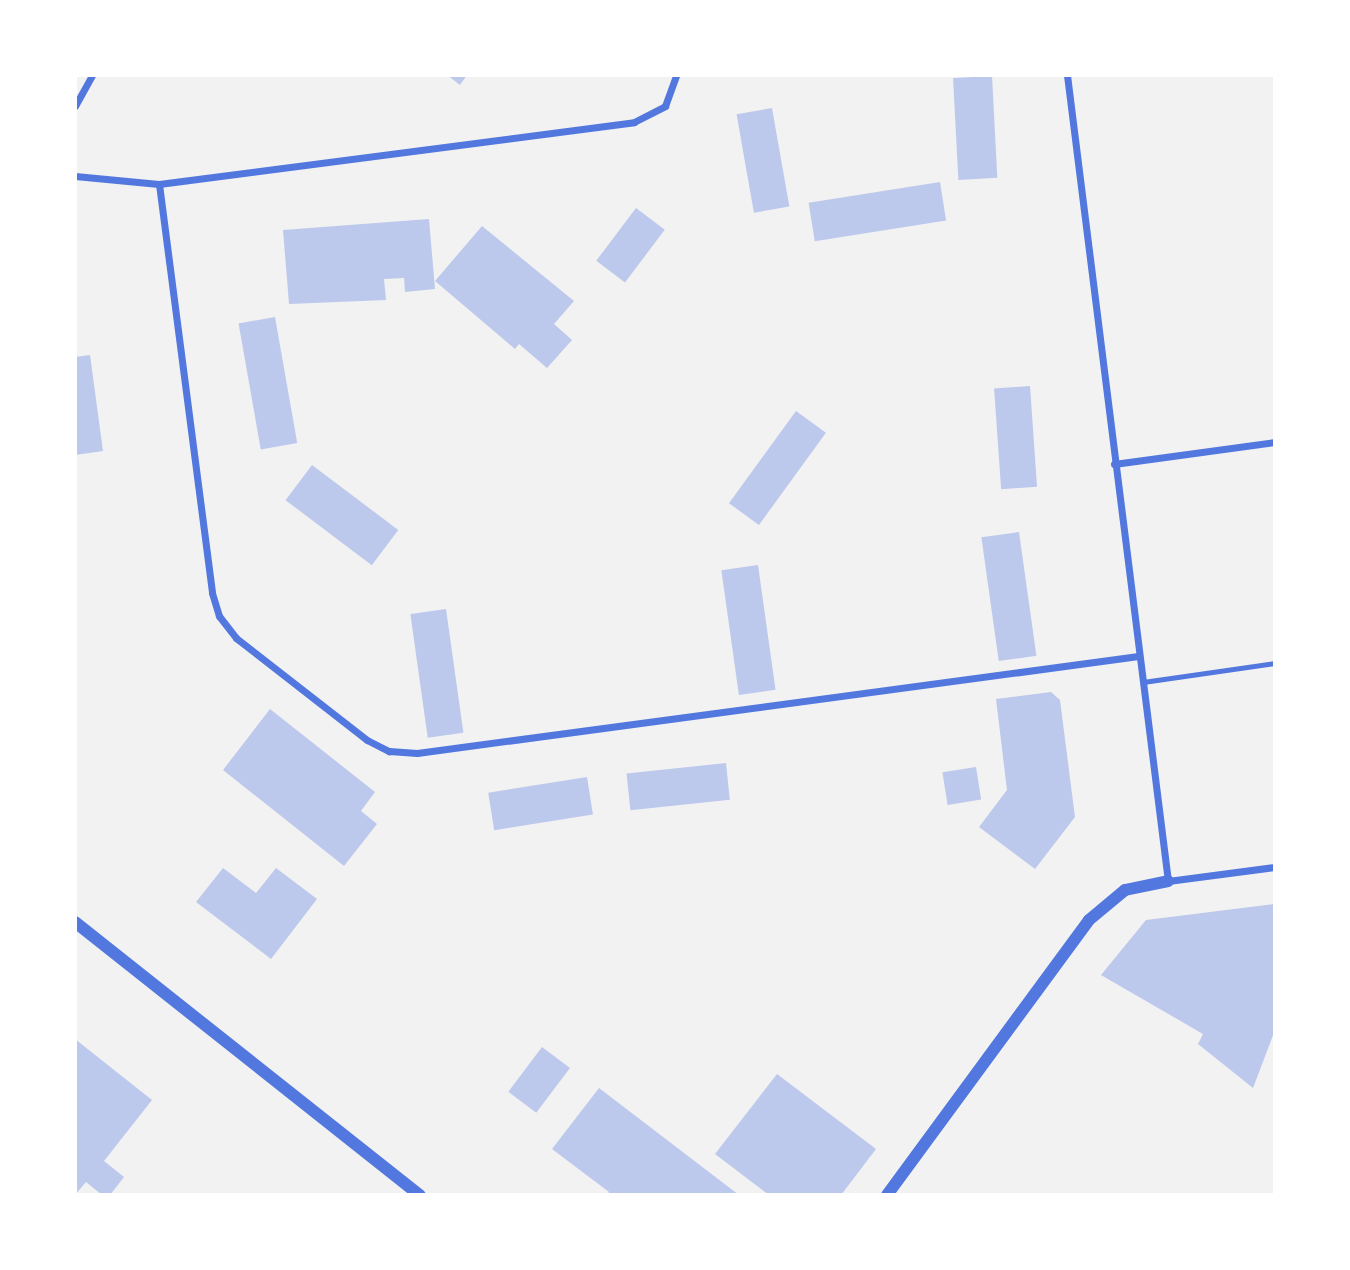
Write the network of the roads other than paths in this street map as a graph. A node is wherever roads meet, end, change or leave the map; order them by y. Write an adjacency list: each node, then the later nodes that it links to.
1 (92, 75): 4 (street)
2 (676, 75): 6 (street)
3 (1067, 75): 8 (street)
4 (75, 106)
5 (75, 176): 6 (street)
6 (159, 184): 9 (street)
7 (1275, 442): 8 (street)
8 (1114, 464): 9 (street)
9 (1139, 656): 11 (street)
10 (1275, 663): 11 (lane)
11 (1143, 682): 13 (street)
12 (1275, 867): 13 (street)
13 (1168, 881): 16 (street)
14 (75, 922): 15 (street)
15 (420, 1195)
16 (887, 1195)

